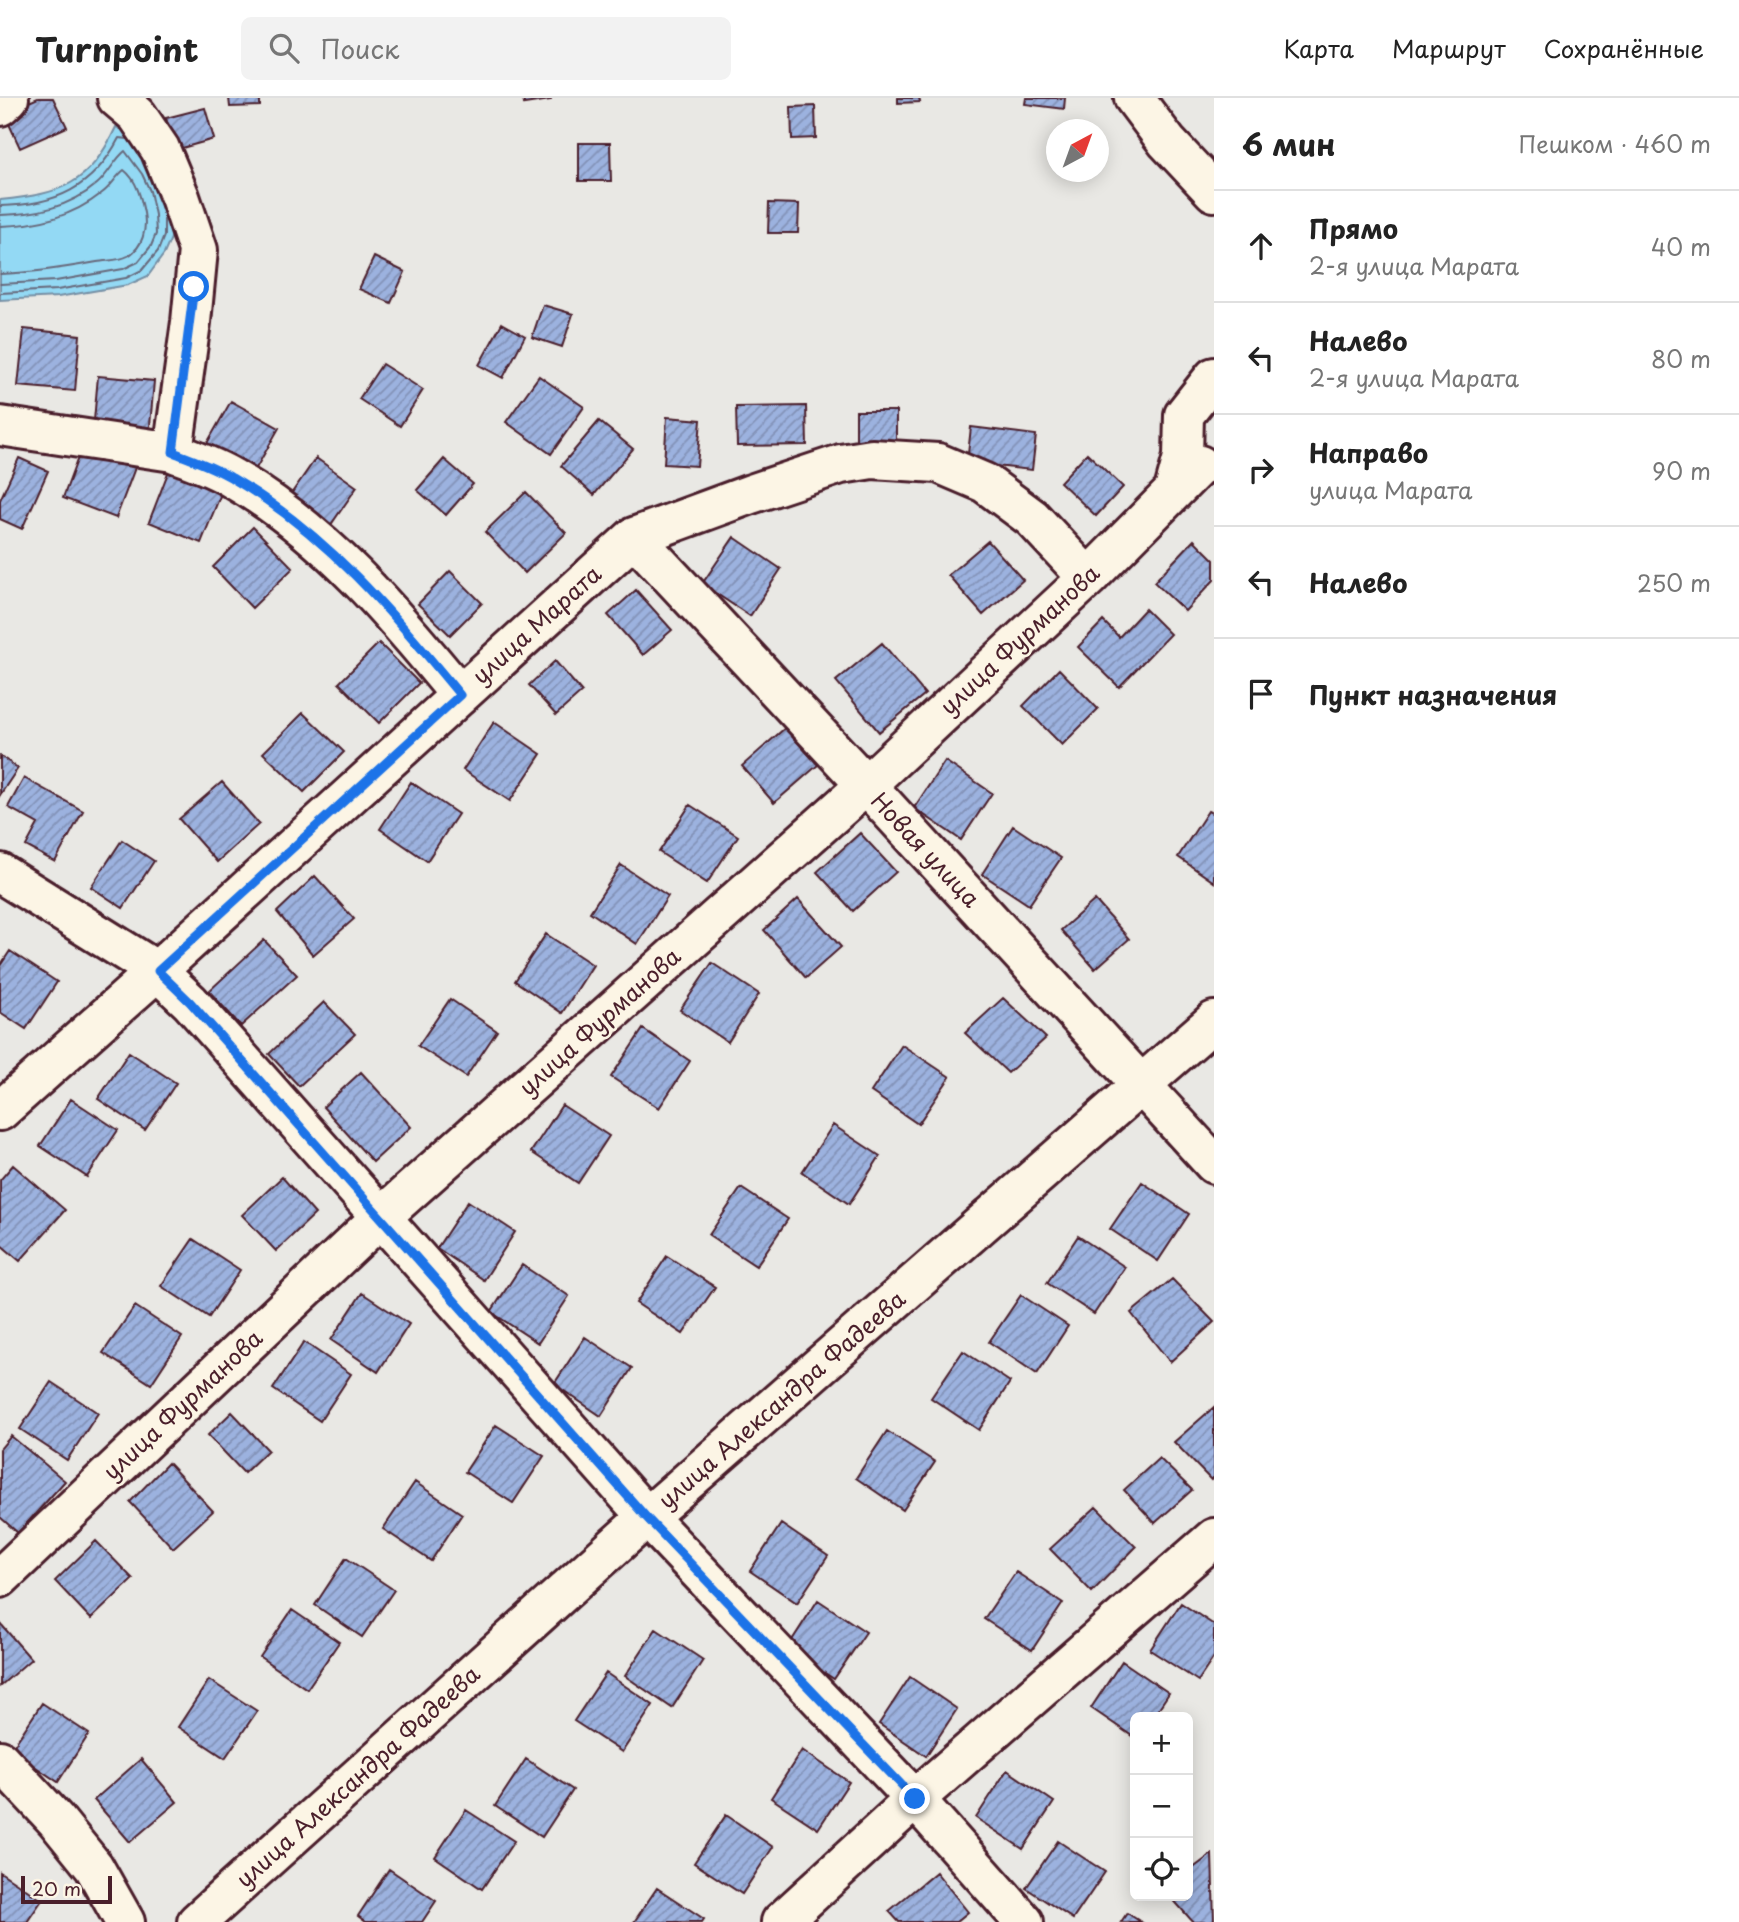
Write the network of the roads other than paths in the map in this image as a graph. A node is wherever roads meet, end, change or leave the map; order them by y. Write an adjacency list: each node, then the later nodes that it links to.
1 (9, 98): 4 (street)
2 (117, 98): 8 (street)
3 (1134, 98): 5 (street)
4 (0, 106)
5 (1214, 192)
6 (1214, 377): 10 (street, улица Фурманова)
7 (0, 426): 8 (street)
8 (173, 452): 11 (street)
9 (634, 537): 10 (street, улица Марата); 11 (street, улица Марата); 12 (street, Новая улица)
10 (1088, 578): 12 (street, улица Фурманова)
11 (460, 695): 14 (street, улица Марата)
12 (866, 785): 16 (street, Новая улица); 19 (street, улица Фурманова)
13 (0, 873): 14 (street)
14 (158, 971): 17 (street, улица Марата); 19 (street)
15 (1214, 1021): 16 (street, улица Александра Фадеева)
16 (1142, 1085): 18 (street, Новая улица); 20 (street, улица Александра Фадеева)
17 (0, 1111)
18 (1214, 1164)
19 (381, 1217): 20 (street); 22 (street, улица Фурманова)
20 (646, 1517): 24 (street); 26 (street, улица Александра Фадеева)
21 (1214, 1538): 24 (street)
22 (0, 1578)
23 (0, 1760): 25 (street)
24 (915, 1799): 27 (street); 28 (street)
25 (125, 1922)
26 (197, 1922)
27 (781, 1922)
28 (1024, 1922)

